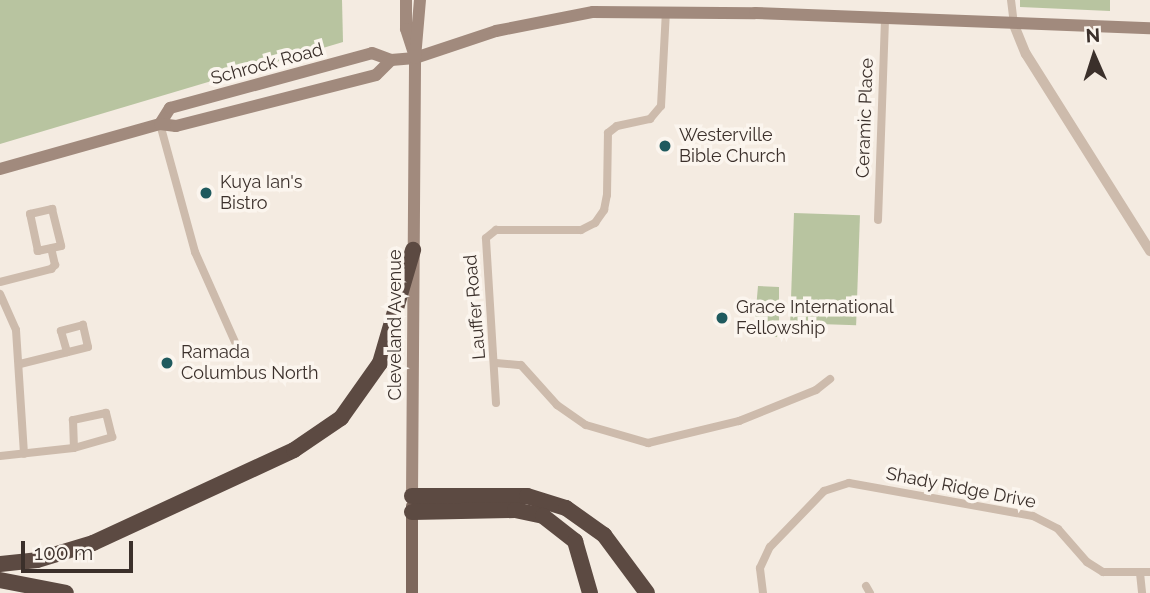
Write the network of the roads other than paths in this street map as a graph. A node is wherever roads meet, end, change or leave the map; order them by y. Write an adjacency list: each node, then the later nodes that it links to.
1 (406, 0): 8 (main road)
2 (420, 0): 8 (main road)
3 (1011, 0): 6 (street)
4 (666, 12): 5 (main road, Schrock Road); 8 (main road, Schrock Road); 21 (street, Lauffer Road)
5 (885, 18): 6 (main road, Schrock Road); 12 (street, Ceramic Place)
6 (1014, 25): 7 (main road, Schrock Road); 15 (street)
7 (1150, 29)
8 (415, 58): 9 (main road, Schrock Road); 14 (main road, Cleveland Avenue)
9 (391, 60): 10 (main road, Schrock Road); 10 (main road, Schrock Road)
10 (160, 124): 11 (main road, Schrock Road); 18 (street)
11 (0, 169)
12 (878, 220)
13 (51, 248): 13 (street); 16 (street)
14 (413, 250): 27 (main road, Cleveland Avenue); 28 (highway)
15 (1150, 251)
16 (0, 282)
17 (0, 294): 20 (street)
18 (236, 344)
19 (67, 352): 20 (street)
20 (20, 363): 25 (street)
21 (496, 363): 22 (street); 23 (street, Lauffer Road)
22 (830, 379)
23 (496, 403)
24 (74, 447): 24 (street); 25 (street)
25 (24, 454): 26 (street)
26 (0, 456)
27 (412, 504): 32 (main road, Cleveland Avenue); 33 (highway); 34 (highway)
28 (0, 564)
29 (1145, 573): 35 (street, Shady Ridge Drive); 36 (street)
30 (0, 580): 31 (highway)
31 (66, 593)
32 (412, 593)
33 (590, 593)
34 (647, 593)
35 (763, 593)
36 (1142, 593)

